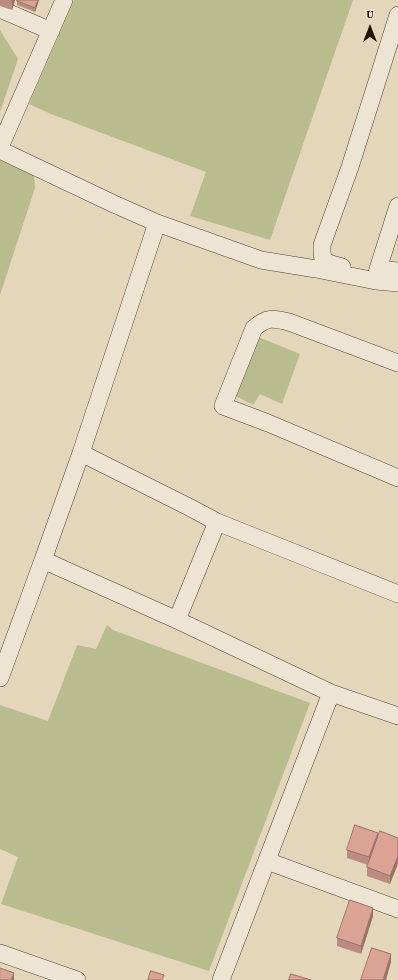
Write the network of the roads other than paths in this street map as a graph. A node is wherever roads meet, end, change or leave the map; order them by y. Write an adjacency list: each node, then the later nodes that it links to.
1 (64, 0): 4 (street)
2 (0, 9): 4 (street)
3 (398, 15): 10 (street)
4 (51, 31): 5 (street)
5 (0, 146)
6 (0, 150): 8 (street)
7 (398, 206): 10 (street)
8 (157, 223): 10 (street); 13 (street)
9 (398, 271): 10 (street)
10 (377, 275): 11 (street)
11 (398, 283)
12 (398, 363): 14 (street)
13 (81, 453): 15 (street); 16 (street)
14 (398, 478)
15 (217, 522): 17 (street); 18 (street)
16 (43, 560): 18 (street); 19 (street)
17 (398, 594)
18 (176, 620): 20 (street)
19 (0, 678)
20 (331, 693): 21 (street); 22 (street)
21 (398, 716)
22 (266, 862): 23 (street); 26 (street)
23 (398, 909)
24 (0, 953): 25 (street)
25 (77, 980)
26 (221, 980)

